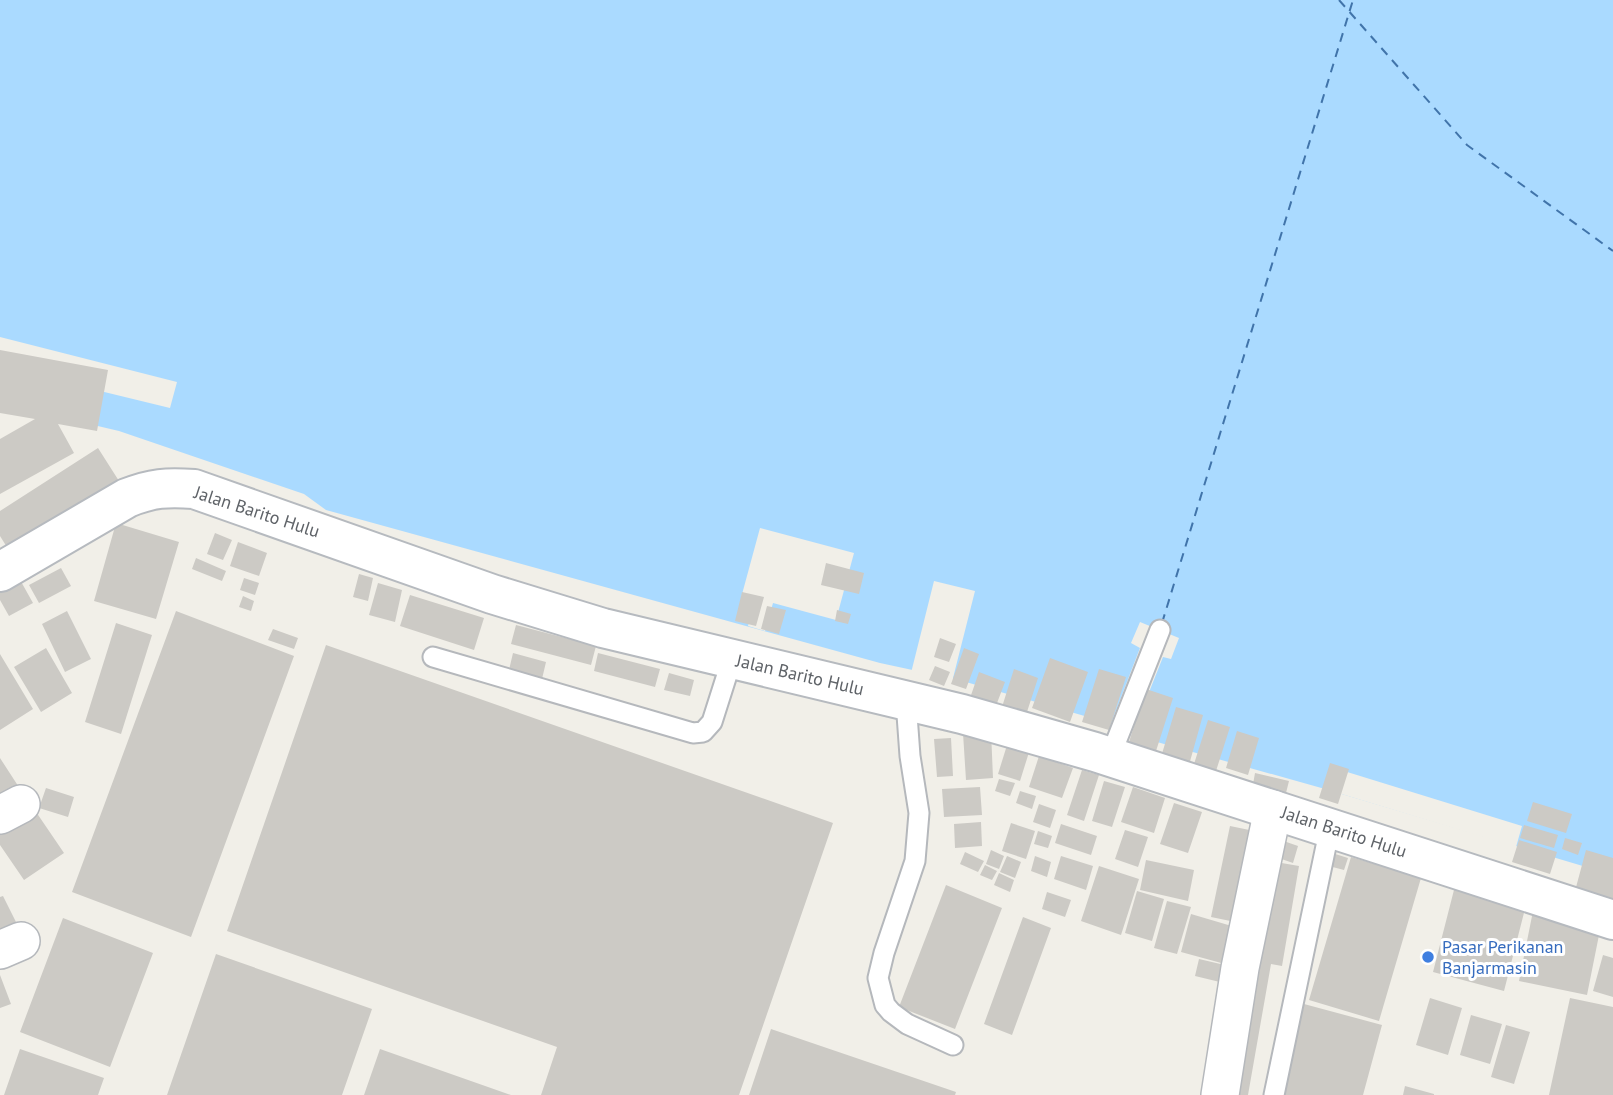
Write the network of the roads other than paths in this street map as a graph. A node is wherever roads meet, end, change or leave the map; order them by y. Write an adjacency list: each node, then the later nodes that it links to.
1 (0, 572): 4 (street, Jalan Barito Hulu)
2 (1160, 630): 6 (lane)
3 (433, 657): 4 (lane)
4 (732, 659): 5 (street, Jalan Barito Hulu)
5 (906, 701): 6 (street, Jalan Barito Hulu); 10 (lane)
6 (1110, 757): 7 (street, Jalan Barito Hulu)
7 (1273, 809): 8 (street, Jalan Barito Hulu); 11 (street)
8 (1330, 827): 9 (street, Jalan Barito Hulu); 12 (lane)
9 (1613, 920)
10 (953, 1045)
11 (1220, 1095)
12 (1274, 1095)

